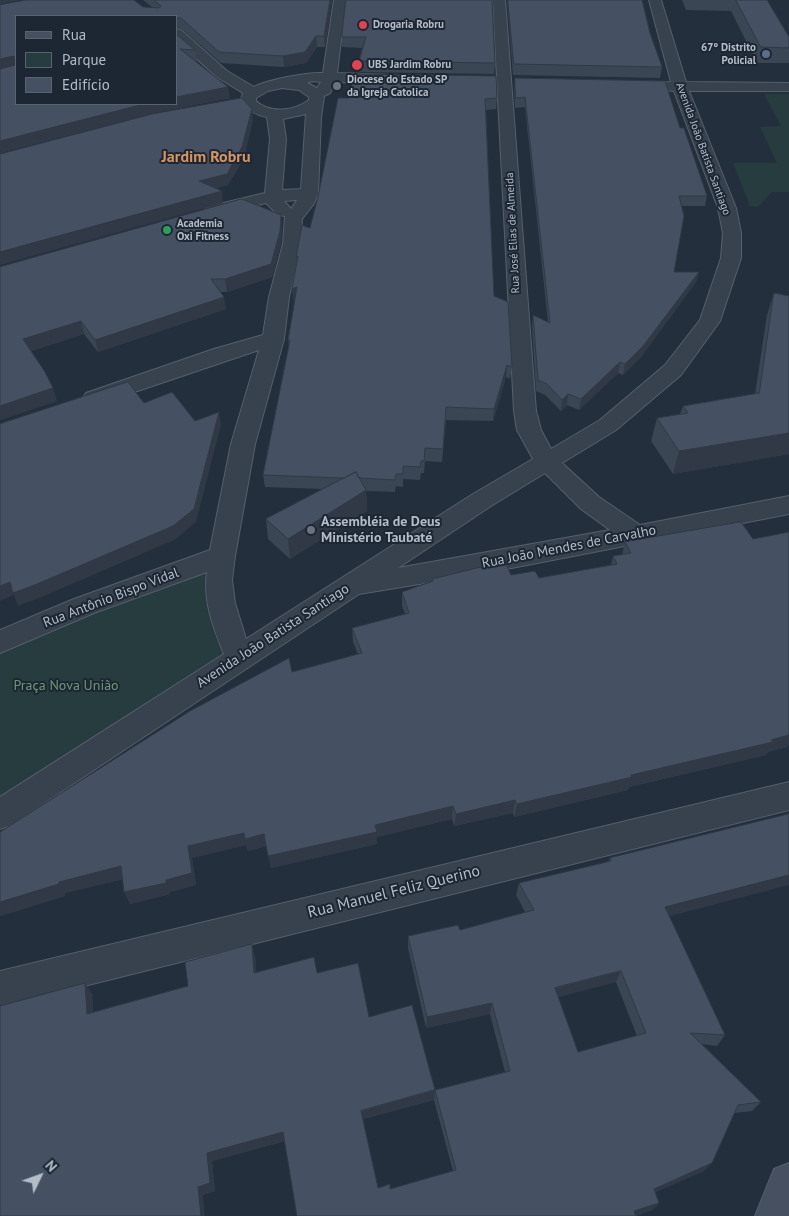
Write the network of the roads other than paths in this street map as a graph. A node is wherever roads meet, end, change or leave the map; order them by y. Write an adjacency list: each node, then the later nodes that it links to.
1 (340, 0): 6 (street)
2 (500, 0): 9 (street, Rua José Elias de Almeida)
3 (656, 0): 12 (street, Avenida João Batista Santiago)
4 (178, 35): 5 (street)
5 (210, 62): 10 (street); 14 (street)
6 (330, 78): 7 (street); 10 (street); 15 (street)
7 (408, 79)
8 (486, 81): 9 (street)
9 (514, 82): 24 (street, Rua José Elias de Almeida)
10 (280, 84): 14 (street); 15 (street)
11 (643, 86): 12 (street)
12 (680, 86): 13 (street); 24 (street, Avenida João Batista Santiago)
13 (789, 88)
14 (250, 97): 16 (street); 17 (street)
15 (316, 98): 17 (street); 18 (street)
16 (229, 105)
17 (274, 113): 19 (street)
18 (309, 194): 19 (street); 21 (street)
19 (273, 196): 20 (street); 21 (street)
20 (194, 216)
21 (293, 218): 22 (street)
22 (273, 339): 23 (street); 27 (street)
23 (75, 404)
24 (548, 459): 26 (street); 28 (street, Avenida João Batista Santiago)
25 (789, 505): 26 (street, Rua João Mendes de Carvalho)
26 (636, 534): 28 (street, Rua João Mendes de Carvalho)
27 (222, 556): 29 (street, Rua Antônio Bispo Vidal); 30 (street)
28 (349, 586): 30 (street, Avenida João Batista Santiago)
29 (0, 642)
30 (240, 658): 32 (street, Avenida João Batista Santiago)
31 (789, 796): 33 (street, Rua Manuel Feliz Querino)
32 (0, 816)
33 (0, 989)
34 (789, 1184): 35 (street)
35 (776, 1216)

